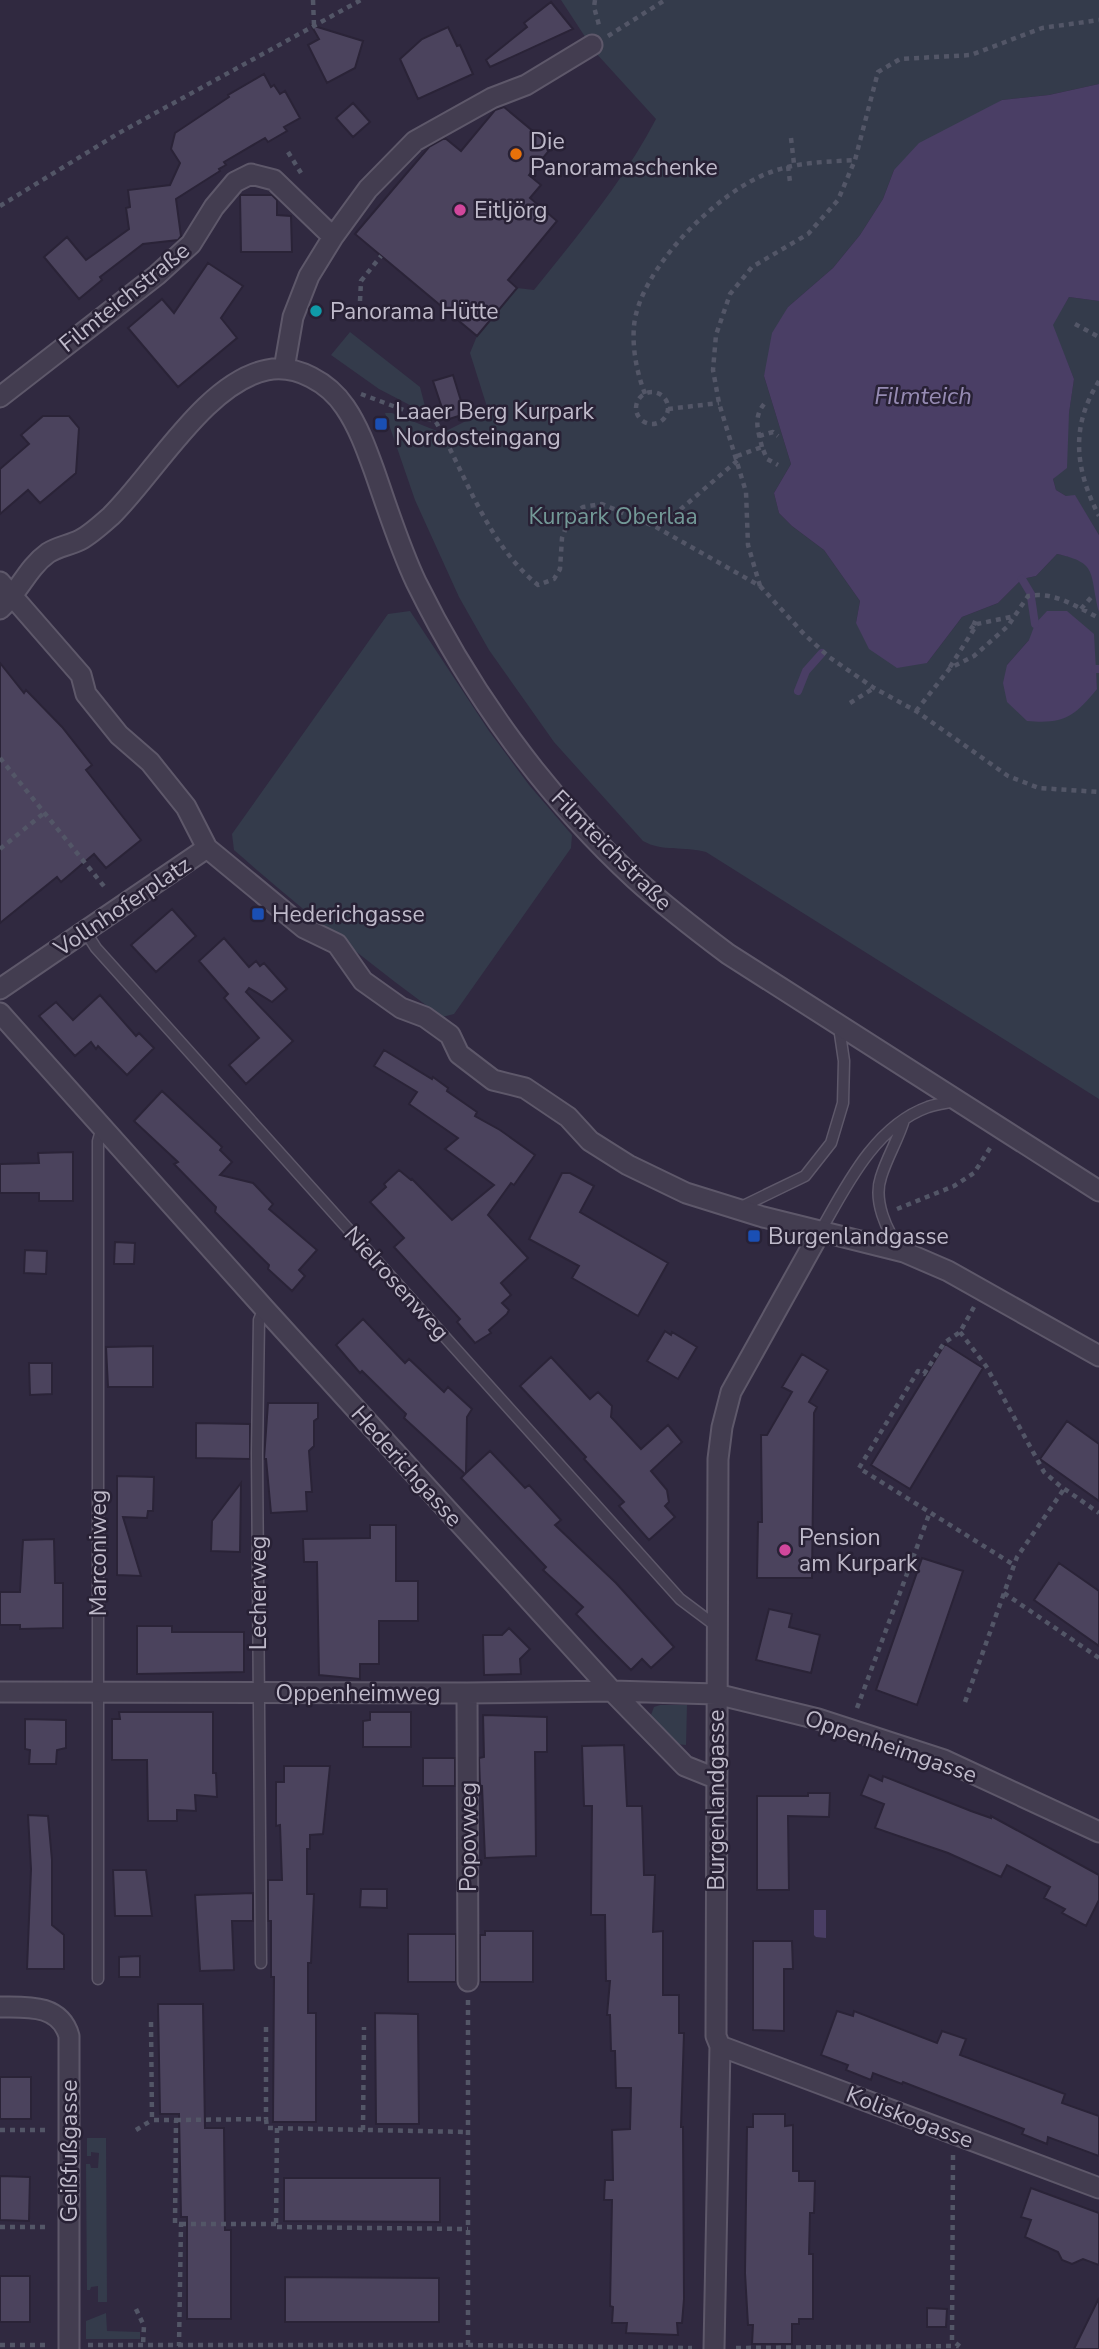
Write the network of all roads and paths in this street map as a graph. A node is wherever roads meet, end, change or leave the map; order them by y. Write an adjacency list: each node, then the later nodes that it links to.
1 (313, 0): 6 (path)
2 (360, 0): 6 (path)
3 (595, 0): 7 (path)
4 (664, 0): 7 (path)
5 (1099, 20): 9 (path)
6 (314, 25): 12 (path)
7 (598, 42): 13 (street)
8 (791, 138): 10 (path)
9 (855, 160): 10 (path); 23 (path)
10 (791, 165): 11 (path); 21 (path)
11 (790, 182)
12 (0, 206)
13 (333, 237): 18 (street); 22 (street, Filmteichstraße)
14 (381, 256): 15 (path)
15 (360, 301)
16 (1075, 324): 17 (path)
17 (1099, 337)
18 (284, 369): 20 (street, Filmteichstraße); 36 (street)
19 (1099, 381): 31 (path)
20 (332, 391): 32 (path); 53 (street, Filmteichstraße)
21 (645, 394): 25 (path); 25 (path)
22 (0, 397)
23 (719, 403): 25 (path); 29 (path)
24 (764, 404): 26 (path)
25 (668, 409)
26 (759, 436): 27 (path); 28 (path)
27 (778, 436)
28 (762, 447): 29 (path); 30 (path)
29 (738, 458): 32 (path); 34 (path)
30 (778, 465)
31 (1099, 516)
32 (656, 527): 34 (path)
33 (0, 582): 36 (street)
34 (760, 586): 41 (path)
35 (1094, 594): 37 (path)
36 (7, 603): 47 (street, Vollnhoferplatz)
37 (1081, 609): 38 (path); 39 (path)
38 (1016, 615): 40 (path); 40 (path)
39 (1099, 618)
40 (950, 668): 43 (path)
41 (874, 688): 42 (path); 43 (path)
42 (850, 703)
43 (916, 710): 45 (path)
44 (0, 760): 46 (path)
45 (1099, 792)
46 (44, 813): 48 (path); 49 (path)
47 (207, 848): 49 (street, Vollnhoferplatz); 59 (street)
48 (0, 849)
49 (120, 907): 50 (street, Vollnhoferplatz)
50 (85, 931): 51 (street, Vollnhoferplatz); 72 (lane, Nielrosenweg)
51 (0, 989)
52 (0, 1013): 56 (street, Hederichgasse)
53 (839, 1027): 54 (street, Filmteichstraße); 59 (lane)
54 (959, 1100): 55 (lane); 58 (street, Filmteichstraße)
55 (904, 1120): 61 (lane); 62 (lane)
56 (102, 1127): 63 (street, Hederichgasse); 76 (lane, Marconiweg)
57 (990, 1148): 60 (path)
58 (1099, 1191)
59 (735, 1209): 61 (street)
60 (894, 1211)
61 (820, 1232): 62 (street); 72 (street, Burgenlandgasse)
62 (904, 1252): 66 (street)
63 (264, 1308): 74 (street, Hederichgasse); 77 (lane, Lecherweg)
64 (971, 1313): 65 (path)
65 (960, 1332): 67 (path); 68 (path)
66 (1099, 1356)
67 (1064, 1489): 69 (path); 70 (path)
68 (930, 1512): 70 (path); 81 (path)
69 (1099, 1513)
70 (1014, 1565): 71 (path)
71 (1004, 1593): 73 (path); 80 (path)
72 (717, 1627): 79 (street, Burgenlandgasse)
73 (1099, 1658)
74 (612, 1691): 78 (street, Oppenheimweg); 79 (street, Oppenheimweg); 82 (street, Hederichgasse)
75 (0, 1692): 76 (street, Oppenheimweg)
76 (100, 1692): 77 (street, Oppenheimweg); 85 (lane, Marconiweg)
77 (258, 1693): 78 (street, Oppenheimweg); 84 (lane, Lecherweg)
78 (467, 1693): 86 (street, Popovweg)
79 (716, 1694): 82 (street, Burgenlandgasse); 83 (street, Oppenheimgasse)
80 (965, 1702)
81 (857, 1708)
82 (715, 1778): 91 (street, Burgenlandgasse)
83 (1099, 1832)
84 (261, 1963)
85 (98, 1979)
86 (468, 1987): 100 (path)
87 (0, 2007): 97 (street, Geißfußgasse)
88 (151, 2022): 93 (path)
89 (266, 2026): 92 (path)
90 (364, 2027): 99 (path)
91 (720, 2046): 102 (street, Koliskogasse); 115 (street, Burgenlandgasse)
92 (266, 2119): 94 (path); 95 (path)
93 (152, 2120): 94 (path); 98 (path)
94 (176, 2120): 103 (path)
95 (277, 2128): 99 (path); 104 (path)
96 (0, 2130): 97 (path)
97 (69, 2130): 106 (street, Geißfußgasse)
98 (136, 2130)
99 (363, 2130): 100 (path)
100 (467, 2132): 107 (path)
101 (953, 2151): 114 (path)
102 (1099, 2188)
103 (181, 2224): 104 (path); 112 (path)
104 (276, 2224): 107 (path)
105 (0, 2227): 106 (path)
106 (69, 2227): 113 (street, Geißfußgasse)
107 (468, 2230): 110 (path)
108 (136, 2309): 111 (path)
109 (0, 2345): 113 (path)
110 (468, 2345): 112 (path); 115 (path)
111 (143, 2346): 112 (path); 113 (path)
112 (179, 2346)
113 (69, 2347)
114 (961, 2348): 115 (path)
115 (714, 2349)

